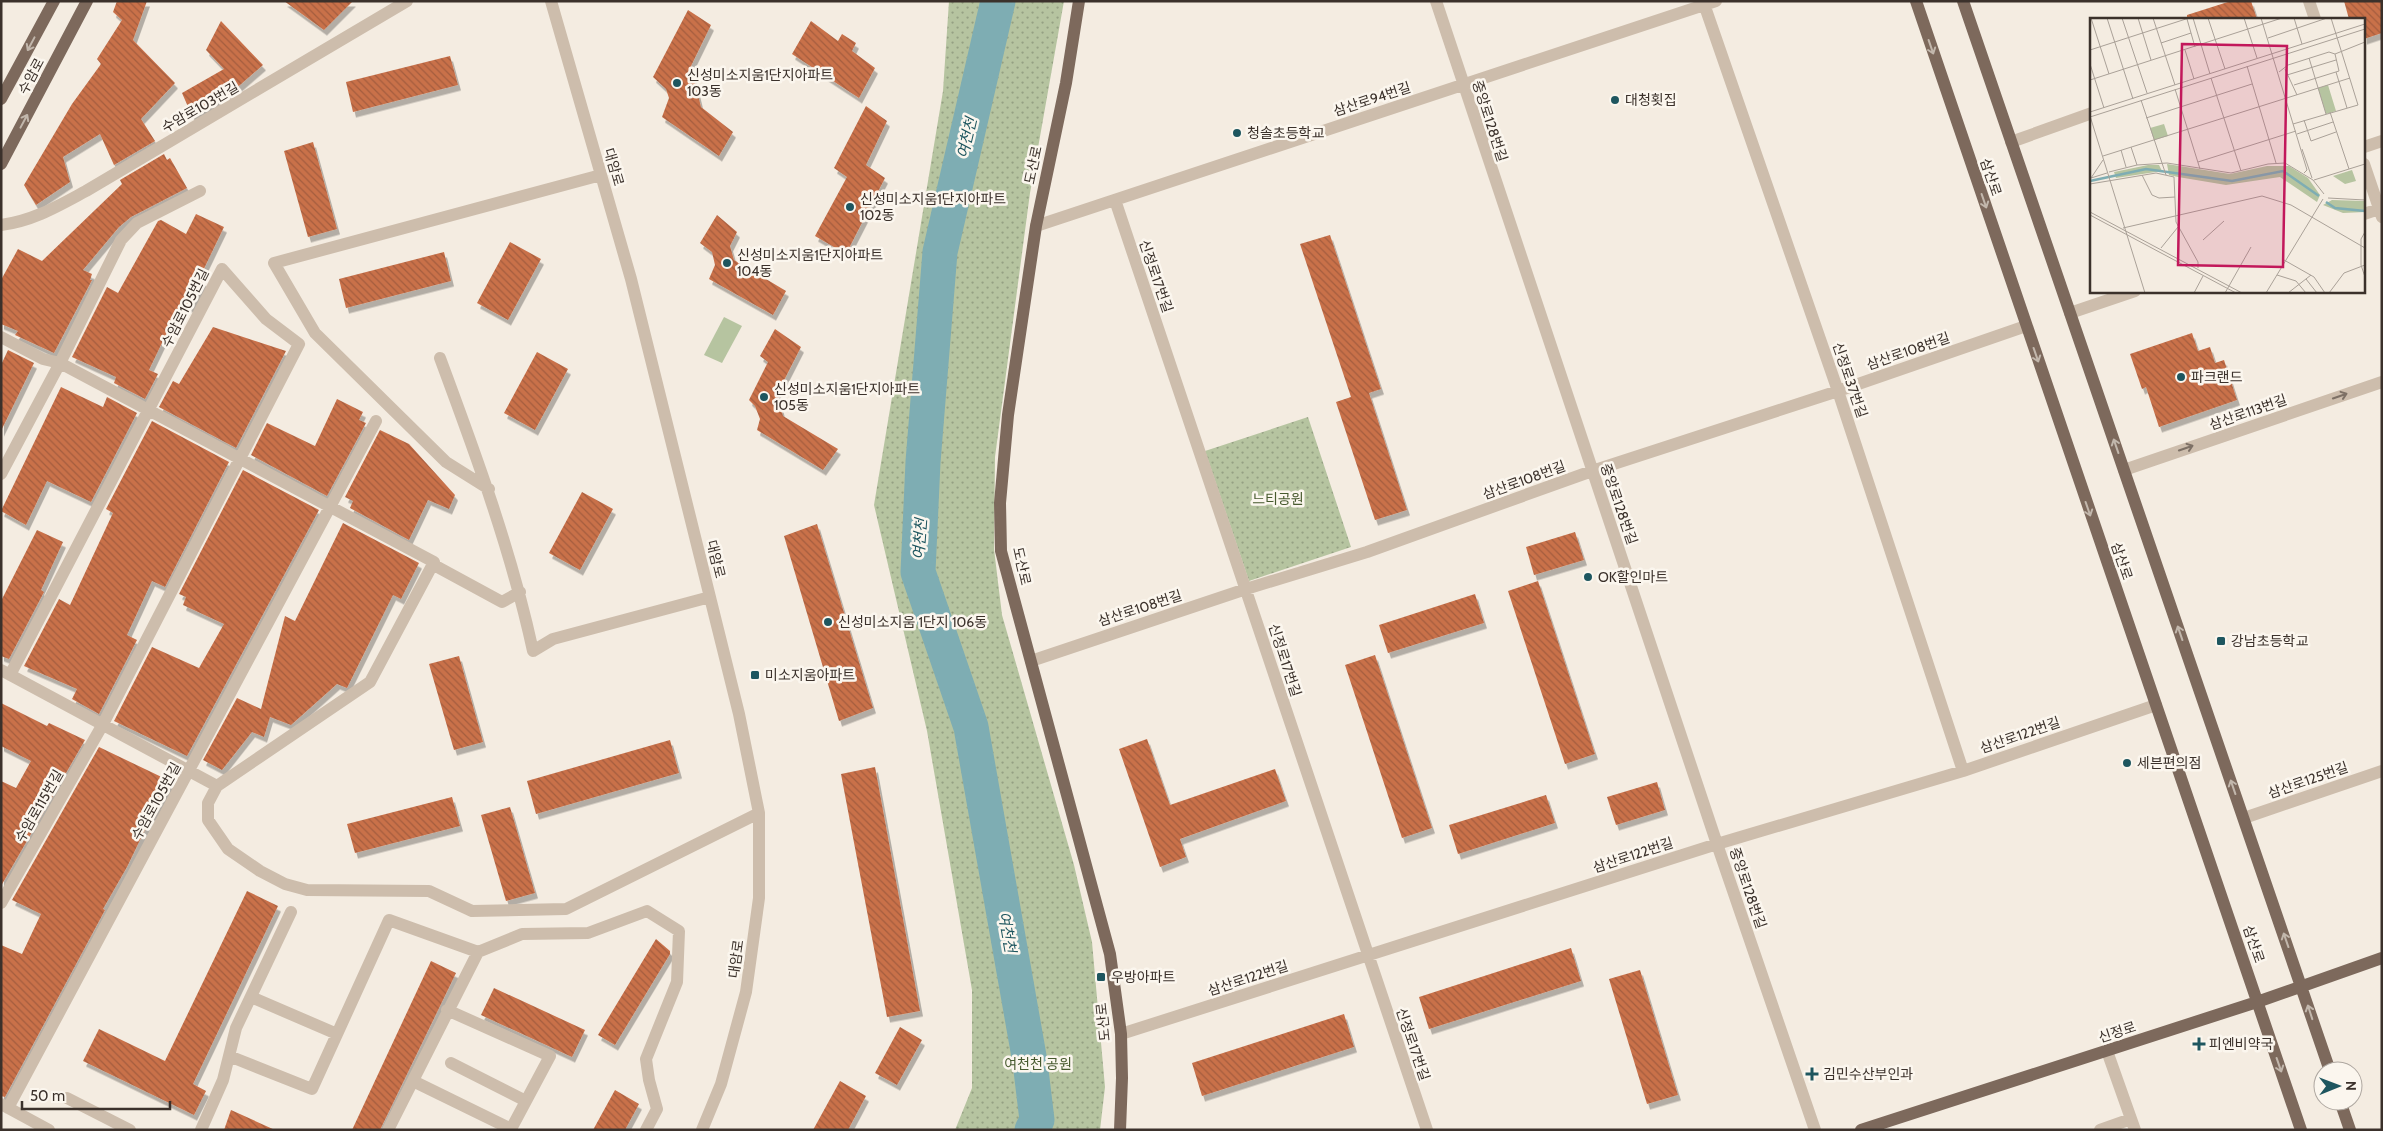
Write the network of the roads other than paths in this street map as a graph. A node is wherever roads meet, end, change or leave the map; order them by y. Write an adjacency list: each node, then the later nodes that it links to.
1 (54, 1): 13 (main road, 수암로, one-way to 13)
2 (87, 1): 18 (main road, 수암로, one-way to 2)
3 (408, 1): 25 (street, 수암로103번길)
4 (551, 1): 20 (street, 대암로)
5 (1080, 1): 26 (main road, 도산로)
6 (1436, 1): 12 (street, 중앙로128번길)
7 (1916, 1): 29 (main road, 삼산로, one-way to 29)
8 (1963, 1): 16 (main road)
9 (2309, 1): 11 (street)
10 (1708, 3): 12 (street, 삼산로94번길); 34 (street, 신정로37번길)
11 (2315, 18)
12 (1462, 85): 22 (street, 삼산로94번길); 39 (street, 중앙로128번길)
13 (1, 99)
14 (2090, 114): 16 (street)
15 (2382, 141): 17 (street)
16 (2012, 142): 28 (main road)
17 (2366, 146)
18 (1, 164)
19 (2366, 170): 23 (street)
20 (601, 175): 41 (street); 46 (street, 대암로)
21 (200, 192): 32 (street)
22 (1115, 200): 26 (street, 삼산로94번길); 44 (street, 신정로17번길)
23 (2381, 212): 24 (street)
24 (2366, 214)
25 (1, 225)
26 (1036, 226): 47 (main road, 도산로)
27 (2132, 292): 28 (street)
28 (2070, 313): 38 (main road, one-way to 28)
29 (2026, 326): 34 (street, 삼산로108번길); 49 (main road, 삼산로, one-way to 49)
30 (1, 337): 32 (street)
31 (440, 358): 41 (street)
32 (60, 363): 35 (street); 40 (street)
33 (2382, 382): 38 (street, 삼산로113번길, one-way to 33)
34 (1838, 391): 39 (street, 삼산로108번길); 51 (street, 신정로37번길)
35 (148, 411): 37 (street); 37 (street, 수암로105번길); 48 (street, 수암로105번길)
36 (376, 421): 42 (street, 수암로105번길)
37 (240, 460): 42 (street); 50 (street, 수암로105번길)
38 (2124, 470): 56 (main road, one-way to 38)
39 (1592, 472): 44 (street, 삼산로108번길); 57 (street, 중앙로128번길)
40 (1, 474)
41 (489, 489): 45 (street)
42 (329, 507): 43 (street); 53 (street, 수암로105번길)
43 (432, 564): 45 (street); 54 (street)
44 (1246, 589): 47 (street, 삼산로108번길); 61 (street, 신정로17번길)
45 (520, 592): 46 (street)
46 (710, 597): 55 (street, 대암로)
47 (1031, 661): 68 (main road, 도산로)
48 (6, 673): 50 (street)
49 (2156, 706): 51 (street, 삼산로122번길); 65 (main road, 삼산로)
50 (103, 724): 53 (street); 58 (street, 수암로115번길)
51 (1963, 771): 57 (street, 삼산로122번길)
52 (2382, 771): 56 (street, 삼산로125번길)
53 (190, 772): 54 (street); 76 (street, 수암로105번길)
54 (217, 786): 55 (street)
55 (759, 813): 84 (street, 대암로)
56 (2244, 818): 63 (main road, one-way to 56)
57 (1716, 844): 61 (street, 삼산로122번길); 87 (street, 중앙로128번길)
58 (1, 903)
59 (291, 912): 64 (street)
60 (478, 952): 66 (street); 67 (street); 83 (street)
61 (1367, 956): 68 (street, 삼산로122번길); 86 (street, 신정로17번길)
62 (2382, 958): 63 (main road, 신정로)
63 (2302, 986): 65 (main road, 신정로); 71 (main road, one-way to 63)
64 (251, 996): 67 (street); 70 (street)
65 (2258, 1002): 69 (main road, 신정로); 90 (main road, 삼산로, one-way to 90)
66 (447, 1010): 73 (street); 75 (street)
67 (337, 1034): 70 (street)
68 (1121, 1034): 85 (main road, 도산로)
69 (2107, 1051): 78 (street); 88 (main road, 신정로)
70 (229, 1056): 81 (street)
71 (2327, 1061)
72 (450, 1063): 75 (street)
73 (413, 1081): 75 (street); 82 (street)
74 (67, 1098): 80 (street)
75 (526, 1101)
76 (5, 1106): 79 (street)
77 (2343, 1111): 91 (main road)
78 (2133, 1125): 89 (street)
79 (49, 1130)
80 (130, 1130)
81 (201, 1130)
82 (388, 1130)
83 (646, 1130)
84 (702, 1130)
85 (1120, 1130)
86 (1427, 1130)
87 (1815, 1130)
88 (1861, 1130)
89 (2100, 1130)
90 (2301, 1130)
91 (2350, 1130)

